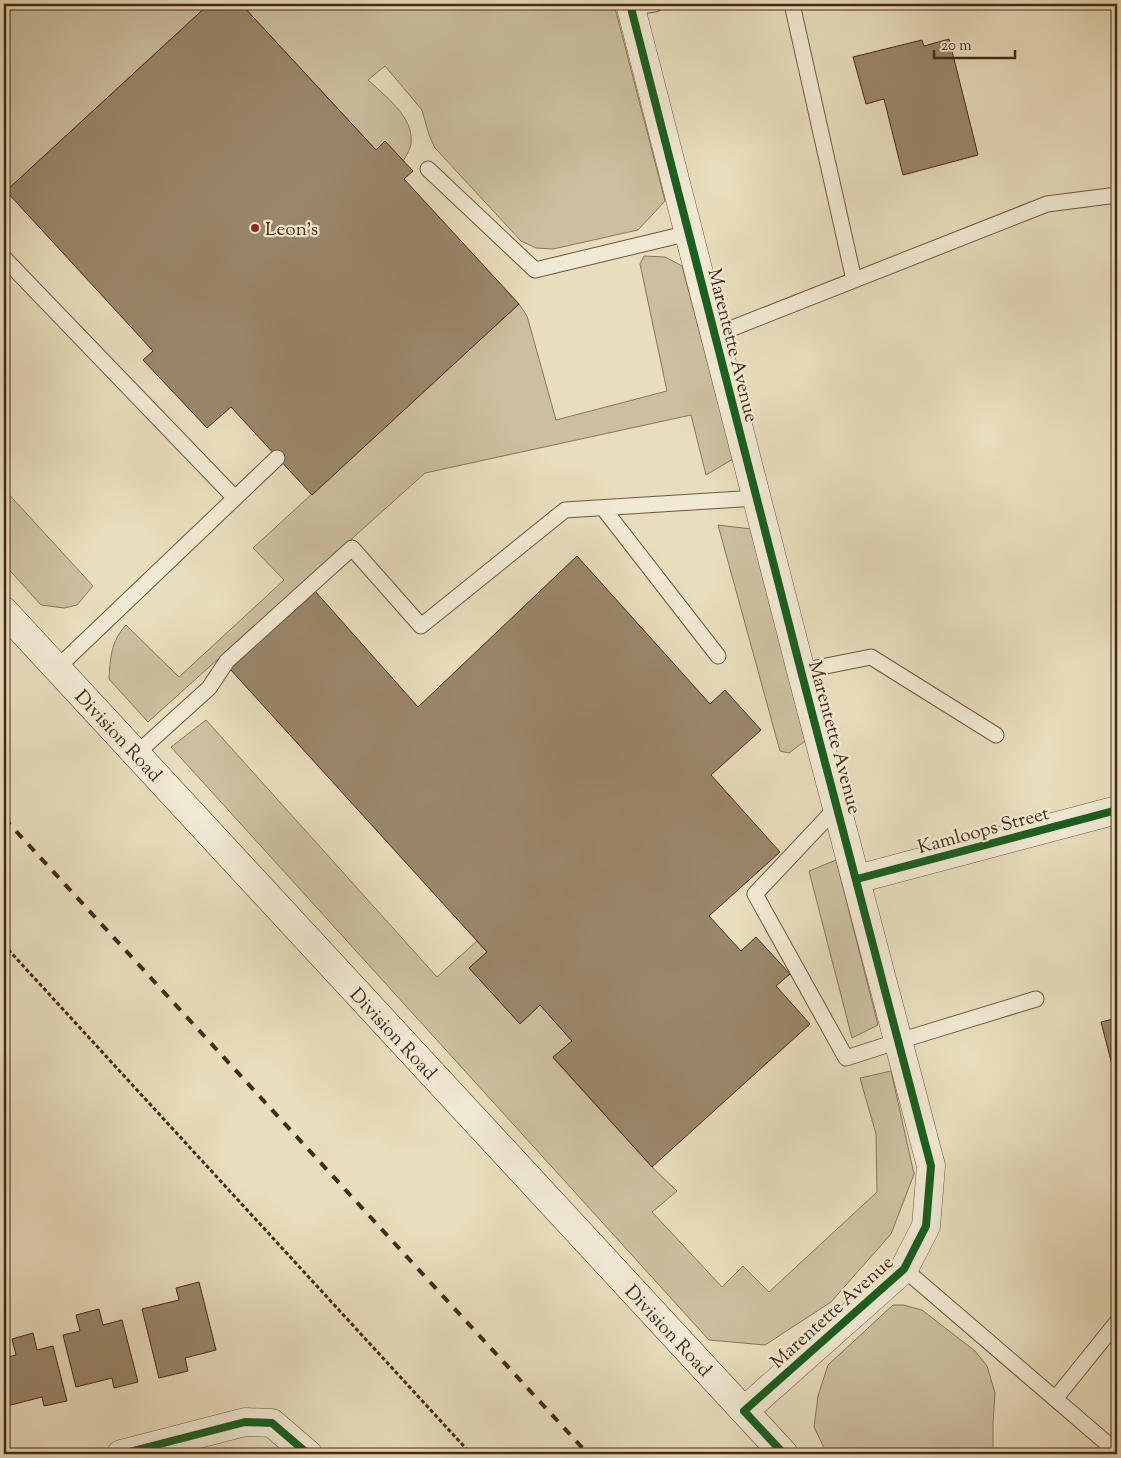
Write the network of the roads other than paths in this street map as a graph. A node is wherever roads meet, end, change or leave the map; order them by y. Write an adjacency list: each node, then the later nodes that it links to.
1 (792, 4): 7 (lane)
2 (639, 5): 5 (street, Marentette Avenue)
3 (428, 169): 5 (lane)
4 (1117, 195): 7 (lane)
5 (689, 233): 8 (street, Marentette Avenue)
6 (4, 258): 10 (lane)
7 (854, 280): 8 (lane)
8 (715, 335): 11 (street, Marentette Avenue)
9 (277, 458): 10 (lane)
10 (235, 498): 15 (lane)
11 (756, 498): 12 (lane); 16 (street, Marentette Avenue)
12 (603, 508): 14 (lane); 18 (lane)
13 (4, 611): 15 (street, Division Road)
14 (718, 656)
15 (56, 668): 18 (street, Division Road)
16 (801, 671): 17 (lane); 19 (street, Marentette Avenue)
17 (996, 734)
18 (136, 754): 27 (street, Division Road)
19 (837, 807): 21 (street, Marentette Avenue); 23 (lane)
20 (1117, 810): 21 (street, Kamloops Street)
21 (857, 879): 23 (street, Marentette Avenue)
22 (1036, 999): 23 (lane)
23 (899, 1040): 24 (street, Marentette Avenue)
24 (904, 1269): 26 (lane); 27 (street, Marentette Avenue)
25 (1117, 1322): 26 (lane)
26 (1055, 1399): 28 (lane)
27 (744, 1411): 31 (street, Division Road)
28 (1117, 1452)
29 (121, 1454): 30 (street)
30 (308, 1454)
31 (784, 1454)

